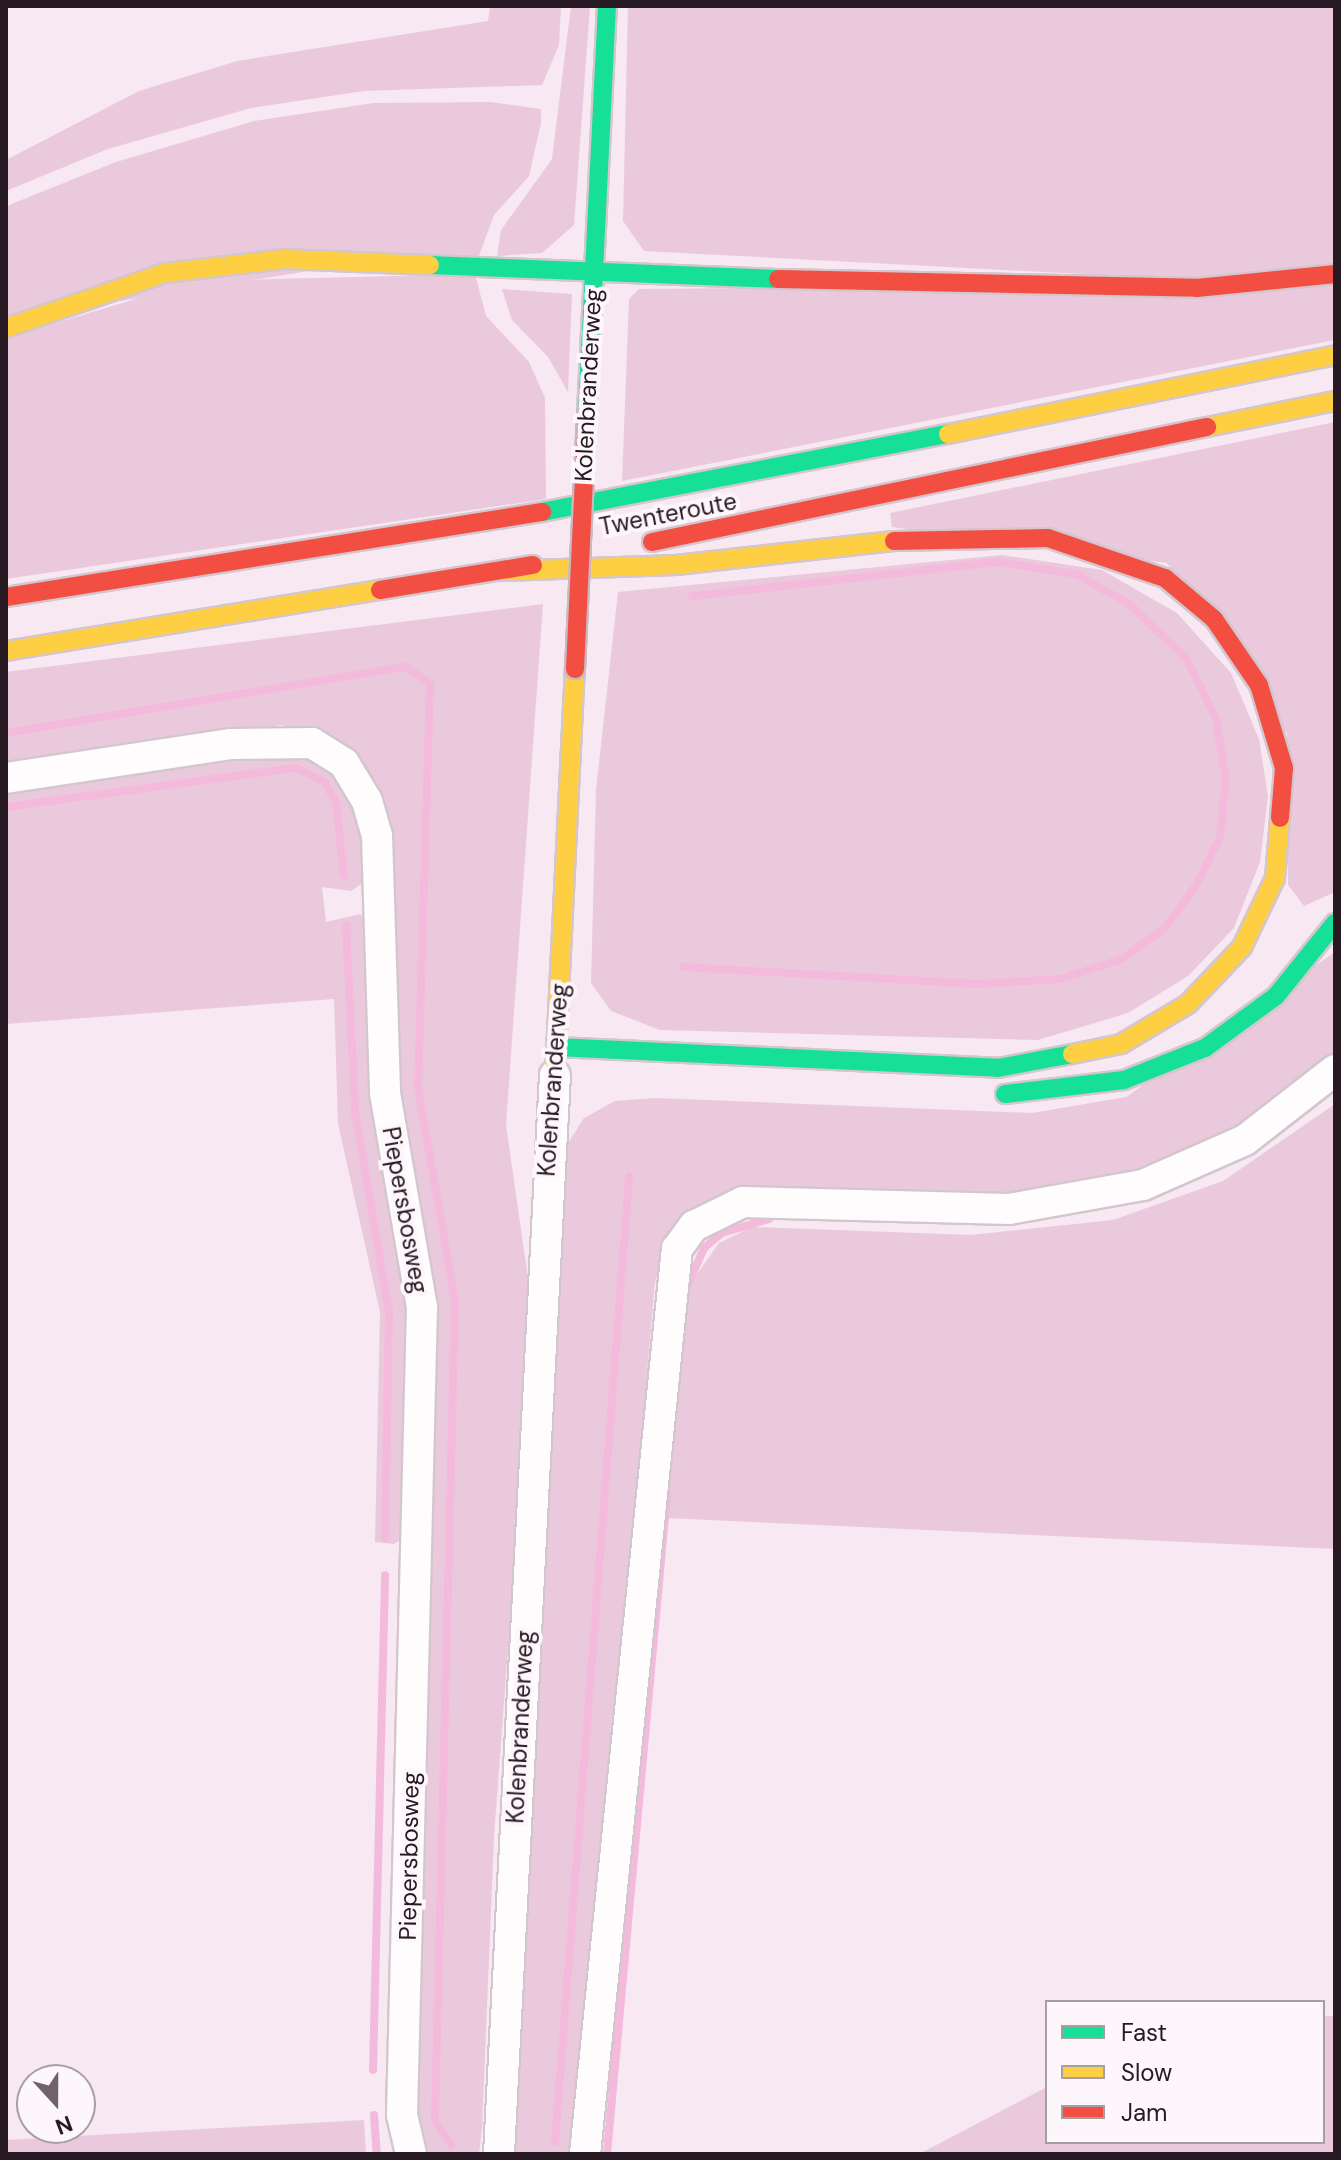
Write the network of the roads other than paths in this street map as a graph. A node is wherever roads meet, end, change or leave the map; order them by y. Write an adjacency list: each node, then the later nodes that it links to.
1 (607, 6): 2 (main road, Kolenbranderweg)
2 (594, 270): 3 (main road); 4 (main road); 12 (main road, Kolenbranderweg, bridge)
3 (1335, 274)
4 (6, 328)
5 (1335, 355): 8 (main road, Twenteroute)
6 (1335, 401): 7 (main road, Twenteroute)
7 (504, 571): 9 (main road, Twenteroute); 12 (main road)
8 (6, 597)
9 (6, 651)
10 (6, 778): 15 (street, Piepersbosweg)
11 (1335, 923): 14 (main road)
12 (561, 1066): 16 (street, Kolenbranderweg)
13 (1335, 1070): 17 (street)
14 (979, 1094)
15 (411, 2154)
16 (499, 2154)
17 (585, 2154)

